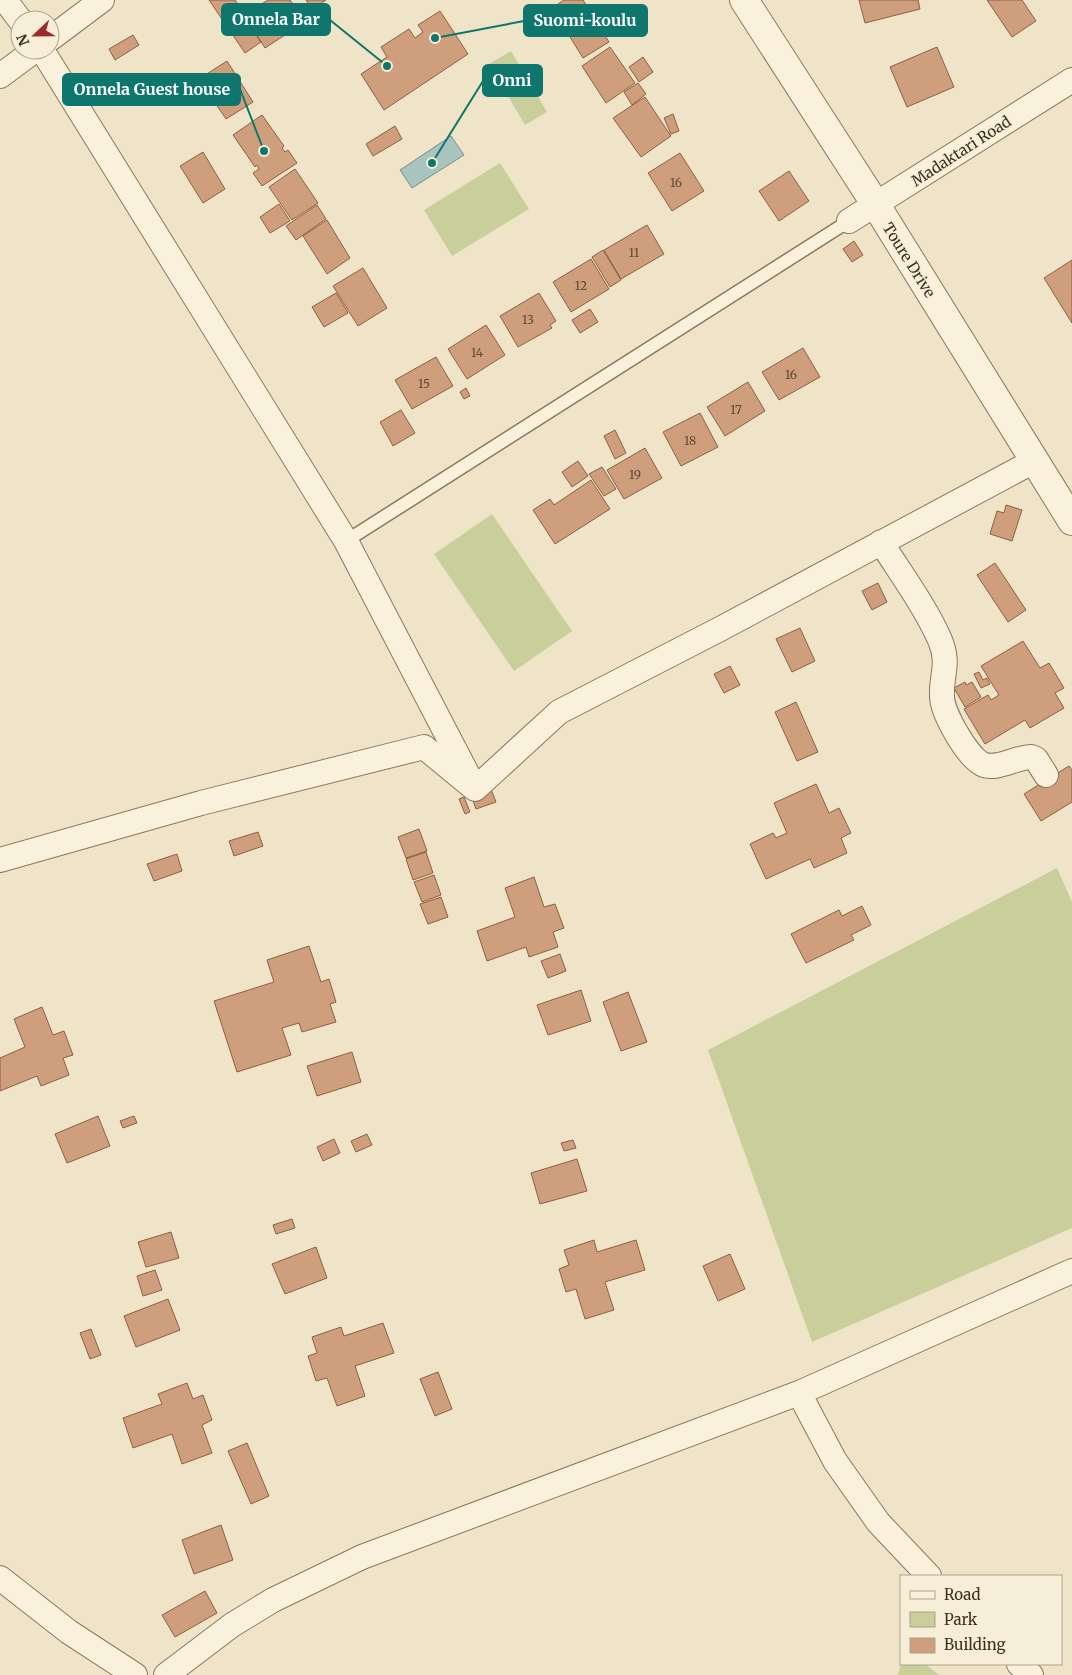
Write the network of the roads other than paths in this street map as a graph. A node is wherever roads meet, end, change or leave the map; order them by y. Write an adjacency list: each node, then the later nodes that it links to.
1 (102, 0): 3 (street)
2 (744, 0): 8 (street, Toure Drive)
3 (60, 32)
4 (22, 60): 6 (street)
5 (48, 60): 12 (street)
6 (0, 76)
7 (1072, 80): 8 (street, Madaktari Road)
8 (876, 205): 9 (street, Madaktari Road); 10 (street, Toure Drive)
9 (849, 221): 12 (lane)
10 (1034, 461): 11 (street, Toure Drive); 13 (street)
11 (1072, 521)
12 (346, 541): 15 (street)
13 (881, 542): 14 (street); 15 (street)
14 (1046, 775)
15 (475, 789): 16 (street)
16 (0, 860)
17 (1072, 1271): 18 (street)
18 (799, 1393): 19 (street); 23 (street)
19 (928, 1575)
20 (0, 1578): 22 (street)
21 (1020, 1665): 24 (street)
22 (135, 1675)
23 (166, 1675)
24 (1031, 1675)

